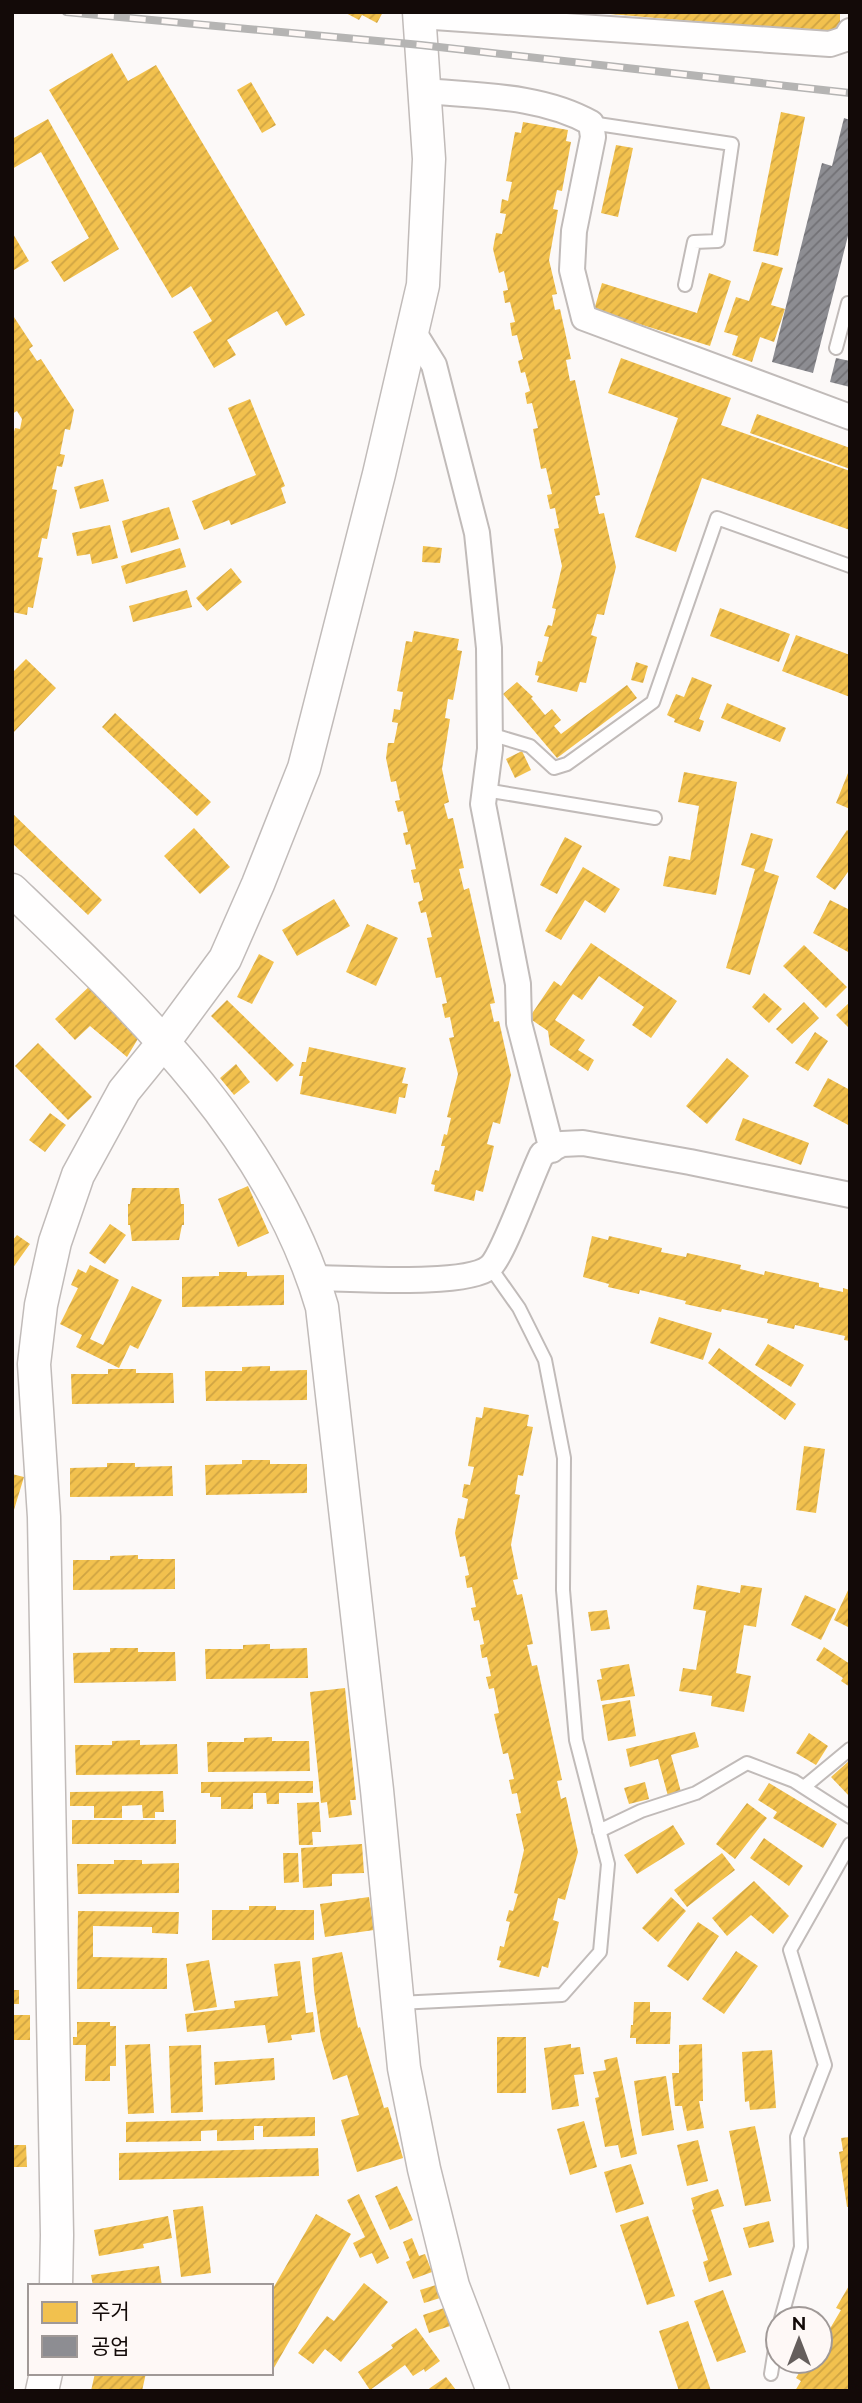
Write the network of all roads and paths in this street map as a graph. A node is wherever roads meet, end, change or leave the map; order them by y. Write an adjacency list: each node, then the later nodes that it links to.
1 (419, 14): 2 (street); 3 (street)
2 (850, 31)
3 (424, 91): 4 (street); 7 (street)
4 (591, 123): 5 (lane); 9 (street)
5 (685, 285)
6 (849, 301): 8 (lane)
7 (413, 331): 11 (street); 15 (street)
8 (836, 348)
9 (850, 417)
10 (850, 566): 11 (lane)
11 (490, 734): 12 (street)
12 (485, 790): 13 (lane); 16 (street)
13 (655, 818)
14 (12, 890): 15 (street)
15 (163, 1043): 19 (street); 26 (street)
16 (552, 1150): 17 (street); 18 (street)
17 (850, 1195)
18 (490, 1267): 19 (street); 23 (lane)
19 (314, 1278): 25 (street)
20 (850, 1749): 21 (lane)
21 (804, 1787): 22 (lane); 23 (lane)
22 (850, 1817)
23 (599, 1831): 25 (lane)
24 (850, 1844): 27 (lane)
25 (398, 2003): 28 (street)
26 (56, 2284)
27 (785, 2305)
28 (493, 2391)

